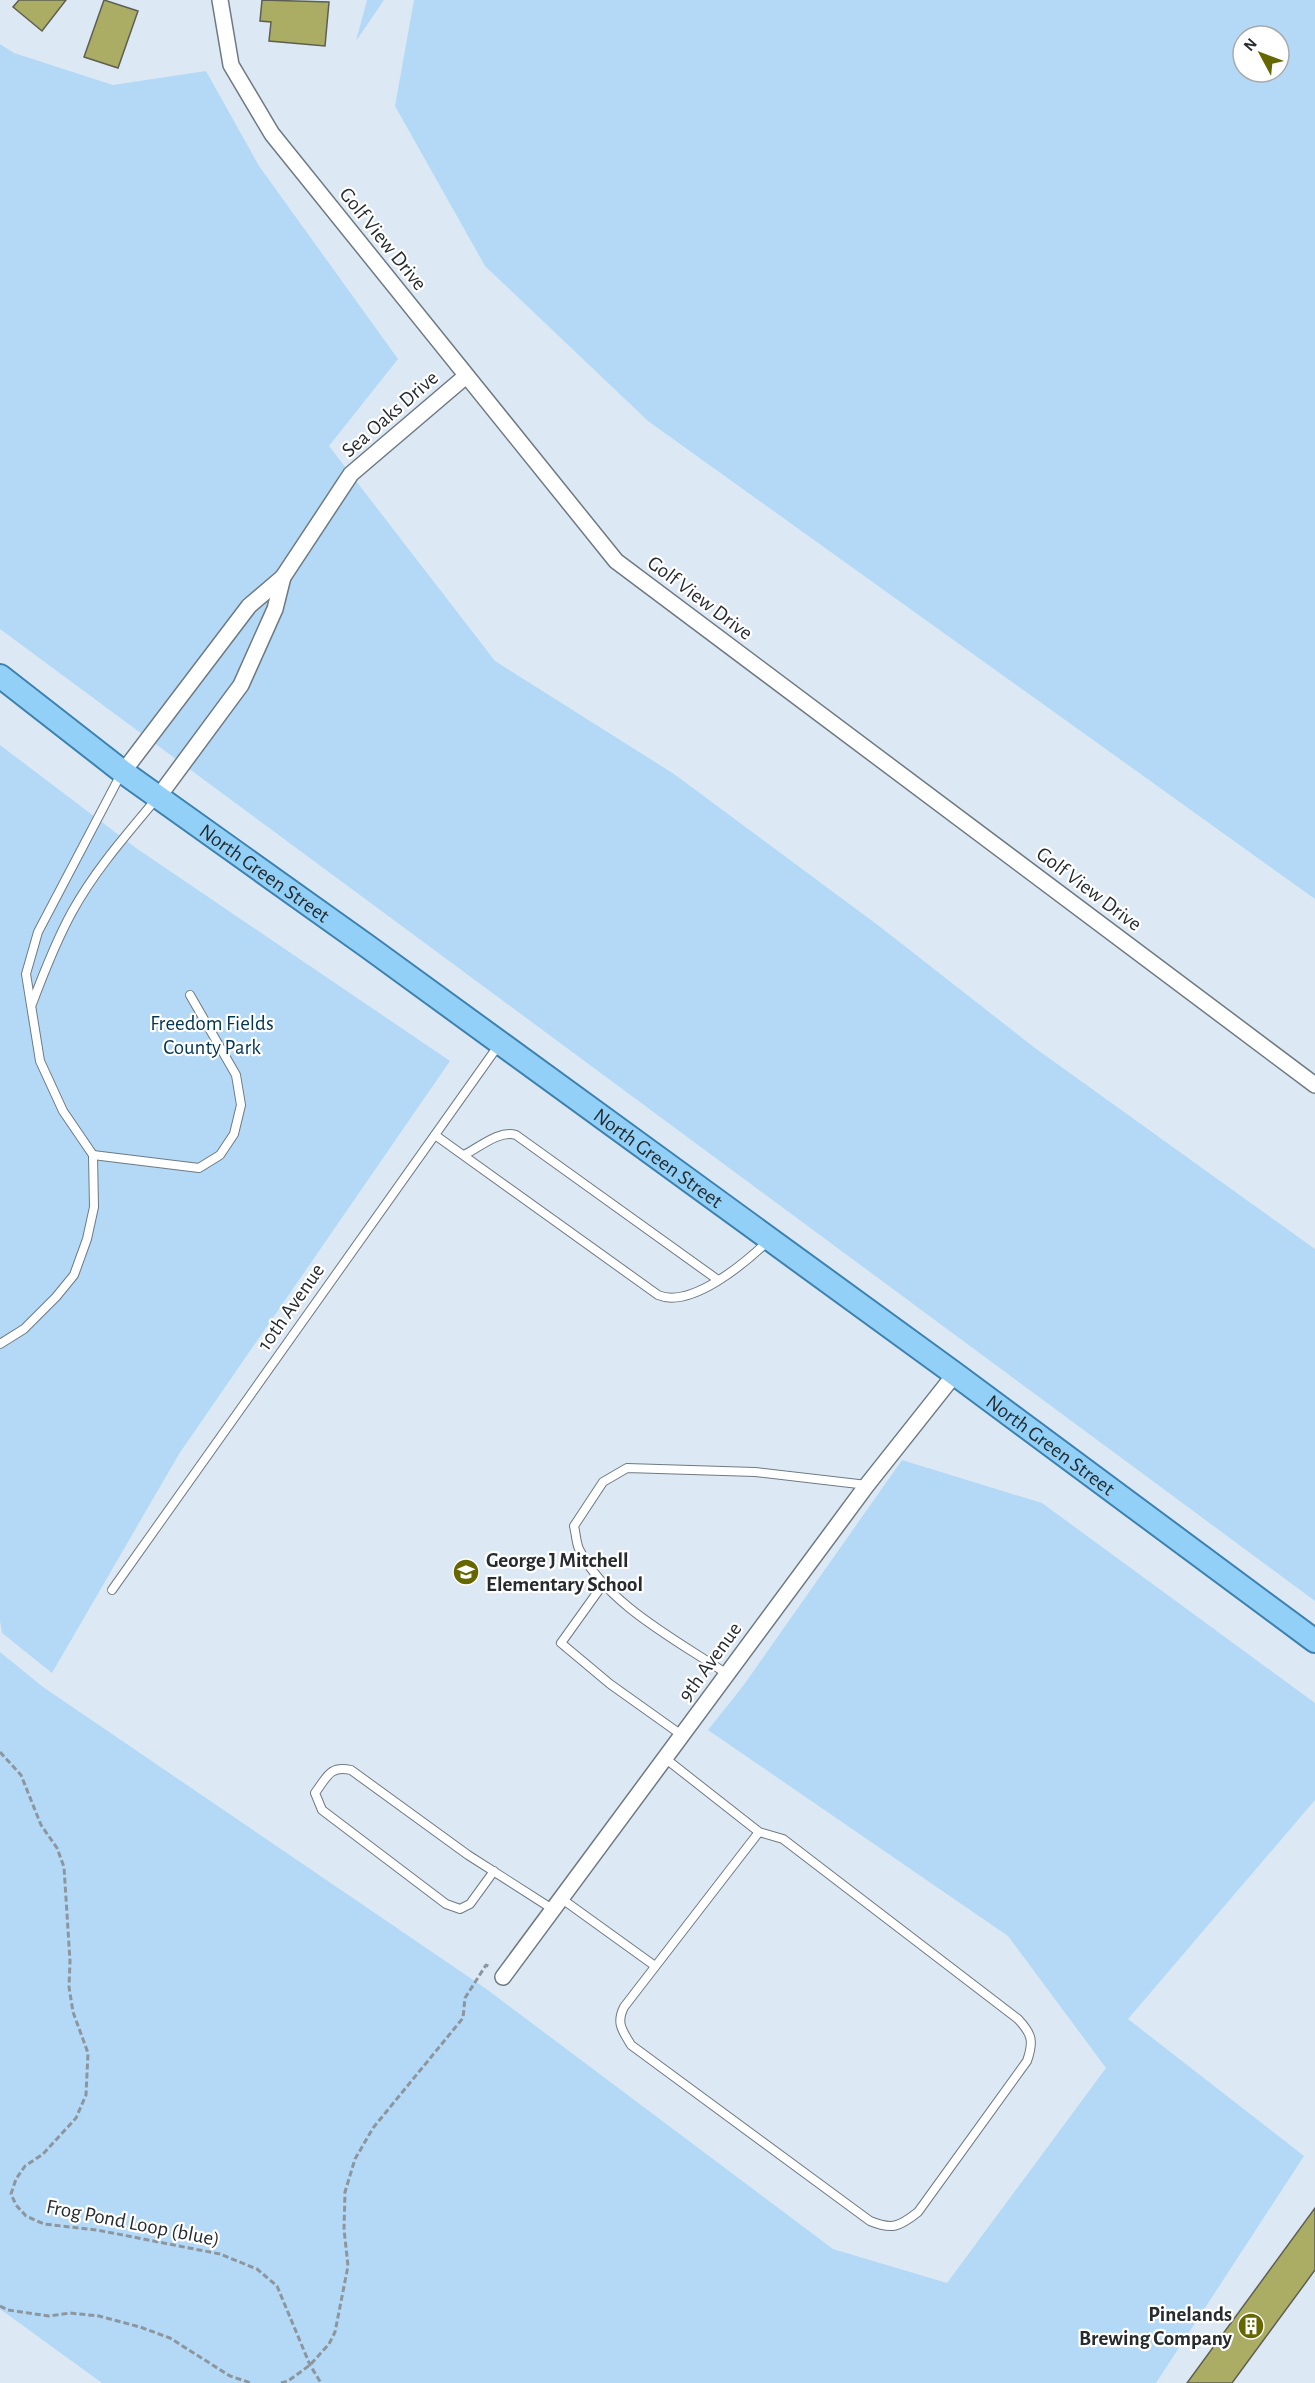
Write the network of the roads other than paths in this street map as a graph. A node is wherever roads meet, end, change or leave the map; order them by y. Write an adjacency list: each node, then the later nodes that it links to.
1 (220, 0): 2 (street, Golf View Drive)
2 (466, 376): 3 (street, Sea Oaks Drive); 10 (street, Golf View Drive)
3 (284, 577): 5 (street, Sea Oaks Drive); 6 (street, Sea Oaks Drive)
4 (0, 676): 5 (main road, North Green Street)
5 (123, 772): 6 (main road, North Green Street); 8 (lane)
6 (159, 796): 8 (lane); 9 (main road, North Green Street)
7 (190, 996): 12 (lane)
8 (31, 1005): 12 (lane)
9 (500, 1044): 11 (lane, 10th Avenue); 14 (main road, North Green Street)
10 (1315, 1085)
11 (435, 1135): 13 (lane); 20 (lane, 10th Avenue)
12 (93, 1155): 16 (lane)
13 (464, 1155): 15 (lane); 15 (lane)
14 (770, 1240): 15 (lane); 17 (main road, North Green Street)
15 (718, 1280)
16 (0, 1344)
17 (955, 1374): 18 (street, 9th Avenue); 21 (main road, North Green Street)
18 (867, 1485): 19 (lane); 22 (street, 9th Avenue)
19 (604, 1583): 22 (lane); 23 (lane)
20 (112, 1590)
21 (1315, 1641)
22 (727, 1674): 23 (street, 9th Avenue)
23 (683, 1736): 24 (street, 9th Avenue)
24 (666, 1760): 25 (lane); 27 (street, 9th Avenue)
25 (759, 1832): 28 (lane); 28 (lane)
26 (494, 1871): 26 (lane); 27 (lane)
27 (558, 1904): 28 (lane); 29 (street, 9th Avenue)
28 (655, 1966)
29 (503, 1977)

